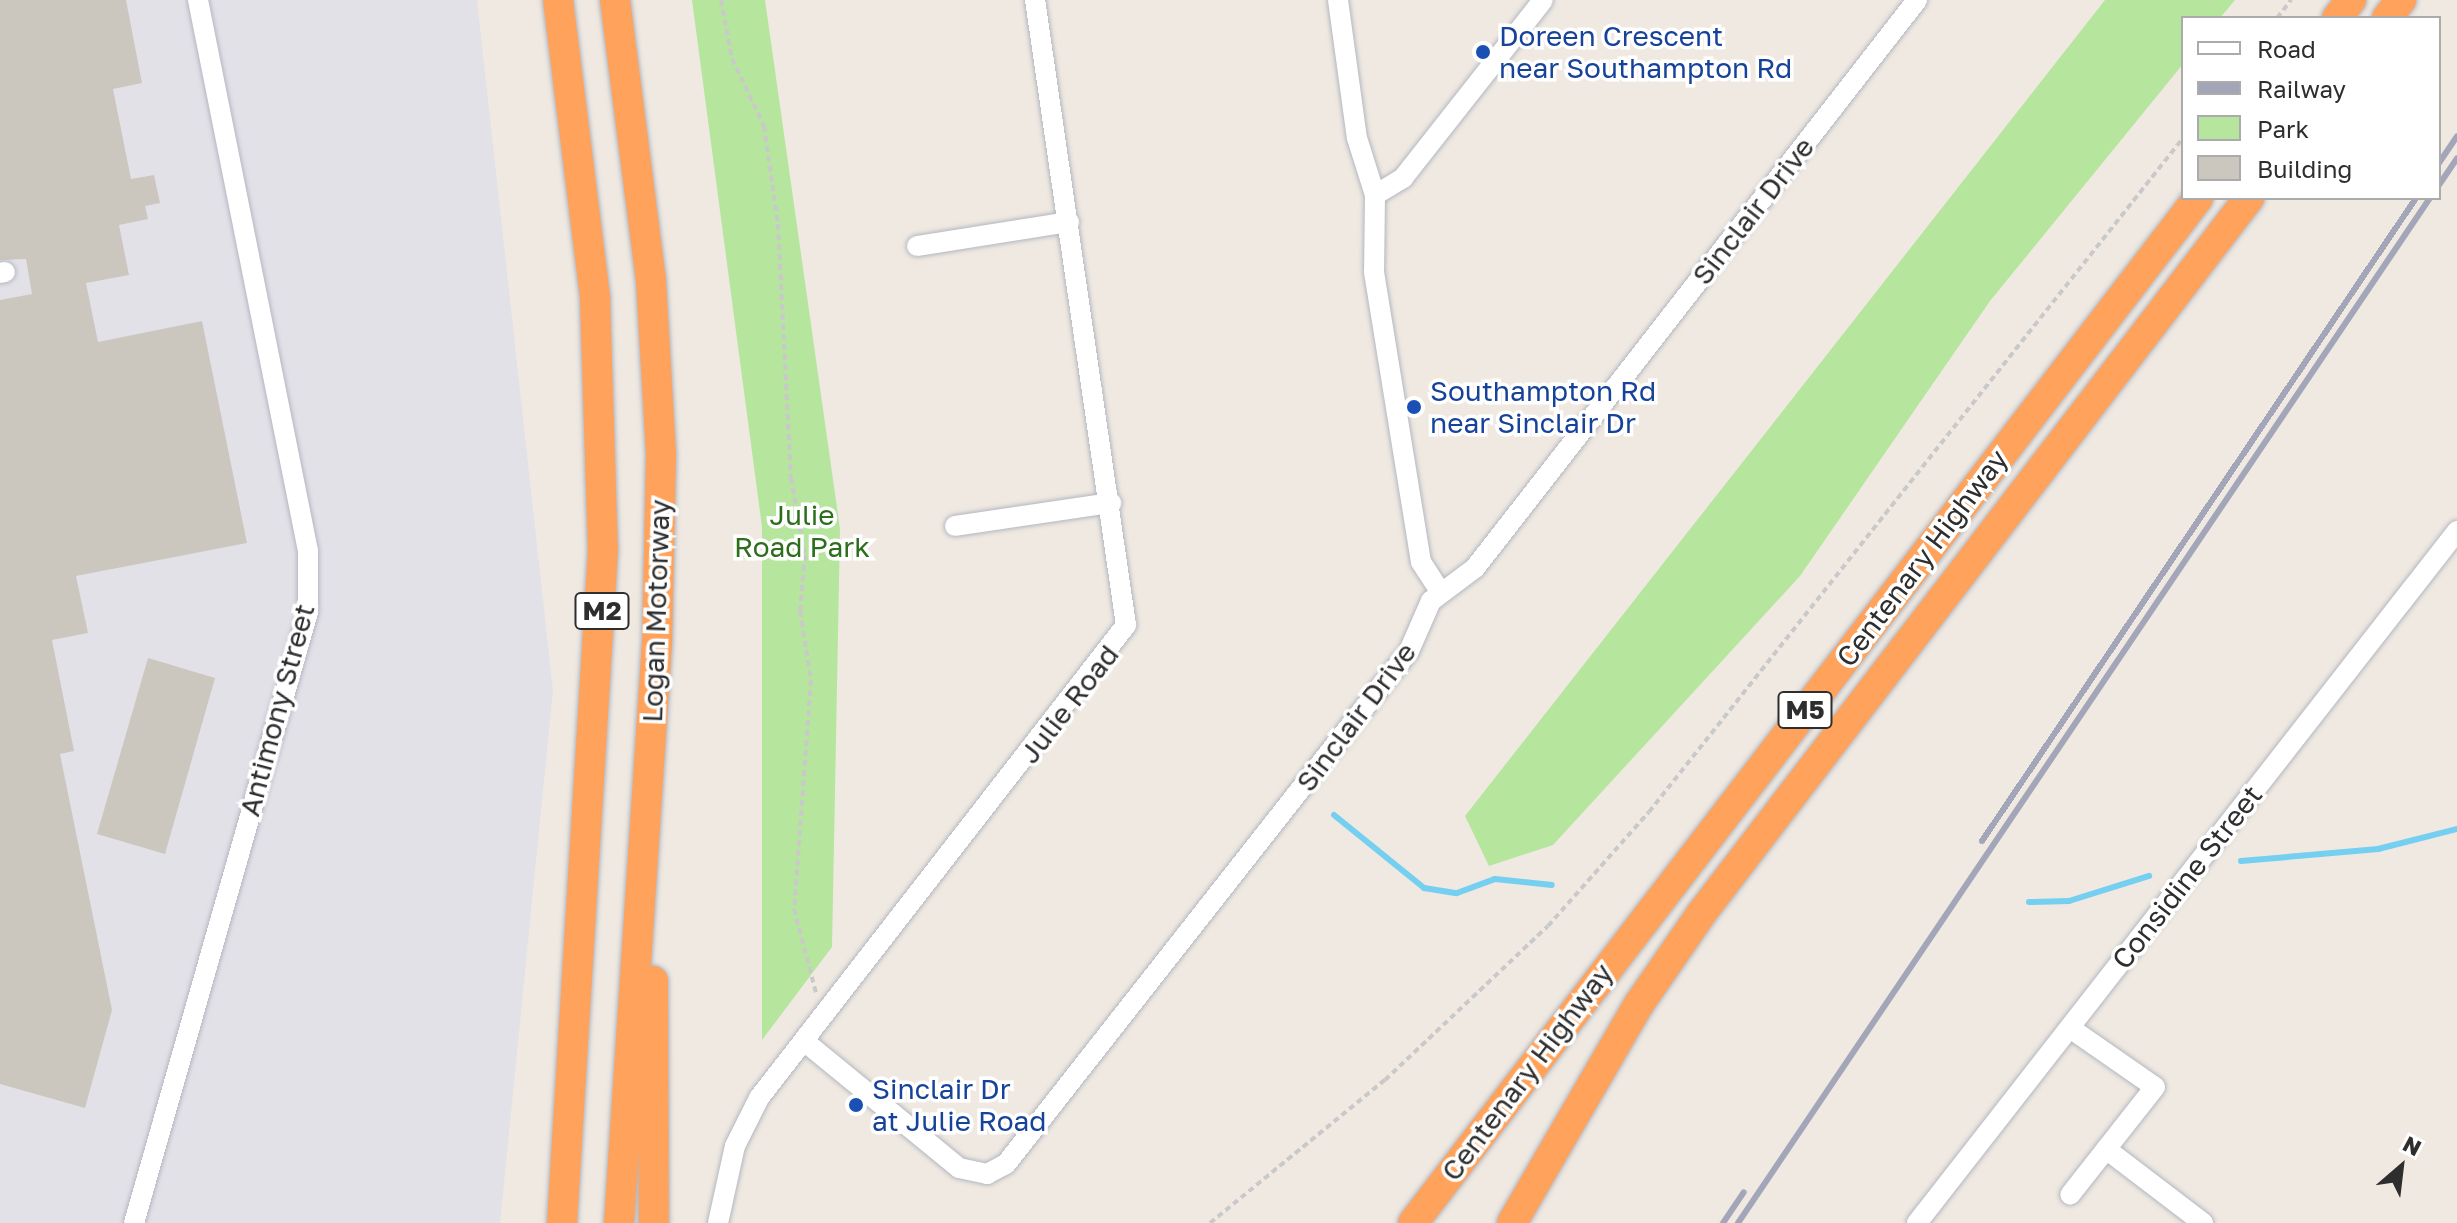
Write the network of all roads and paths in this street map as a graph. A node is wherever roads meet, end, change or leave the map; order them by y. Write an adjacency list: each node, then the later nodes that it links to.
1 (198, 0): 31 (street, Antimony Street)
2 (558, 0): 32 (highway, Logan Motorway / M2)
3 (615, 0): 25 (highway, Logan Motorway / M2)
4 (721, 0): 26 (path)
5 (1035, 0): 19 (street, Julie Road)
6 (1338, 0): 16 (street)
7 (1543, 0): 16 (street)
8 (1917, 0): 24 (street, Sinclair Drive)
9 (2291, 0): 12 (path)
10 (2351, 0): 13 (highway)
11 (2401, 0): 14 (highway)
12 (2279, 16)
13 (2339, 16)
14 (2389, 16)
15 (2181, 141): 36 (path)
16 (1375, 195): 24 (street)
17 (2196, 200): 37 (highway, Centenary Highway / M5)
18 (2247, 200): 38 (highway, Centenary Highway / M5)
19 (1069, 222): 20 (street); 21 (street, Julie Road)
20 (917, 246)
21 (1111, 503): 22 (street); 28 (street, Julie Road)
22 (955, 526)
23 (2457, 531): 27 (street, Considine Street)
24 (1440, 591): 28 (street, Sinclair Drive)
25 (638, 947): 33 (highway, Logan Motorway / M2); 34 (highway)
26 (816, 993)
27 (2070, 1028): 29 (street); 39 (street, Considine Street)
28 (804, 1041): 35 (street, Julie Road)
29 (2106, 1149): 30 (street); 40 (street)
30 (2070, 1195)
31 (134, 1223)
32 (562, 1223)
33 (619, 1223)
34 (654, 1223)
35 (718, 1223)
36 (1210, 1223)
37 (1413, 1223)
38 (1512, 1223)
39 (1917, 1223)
40 (2203, 1223)

